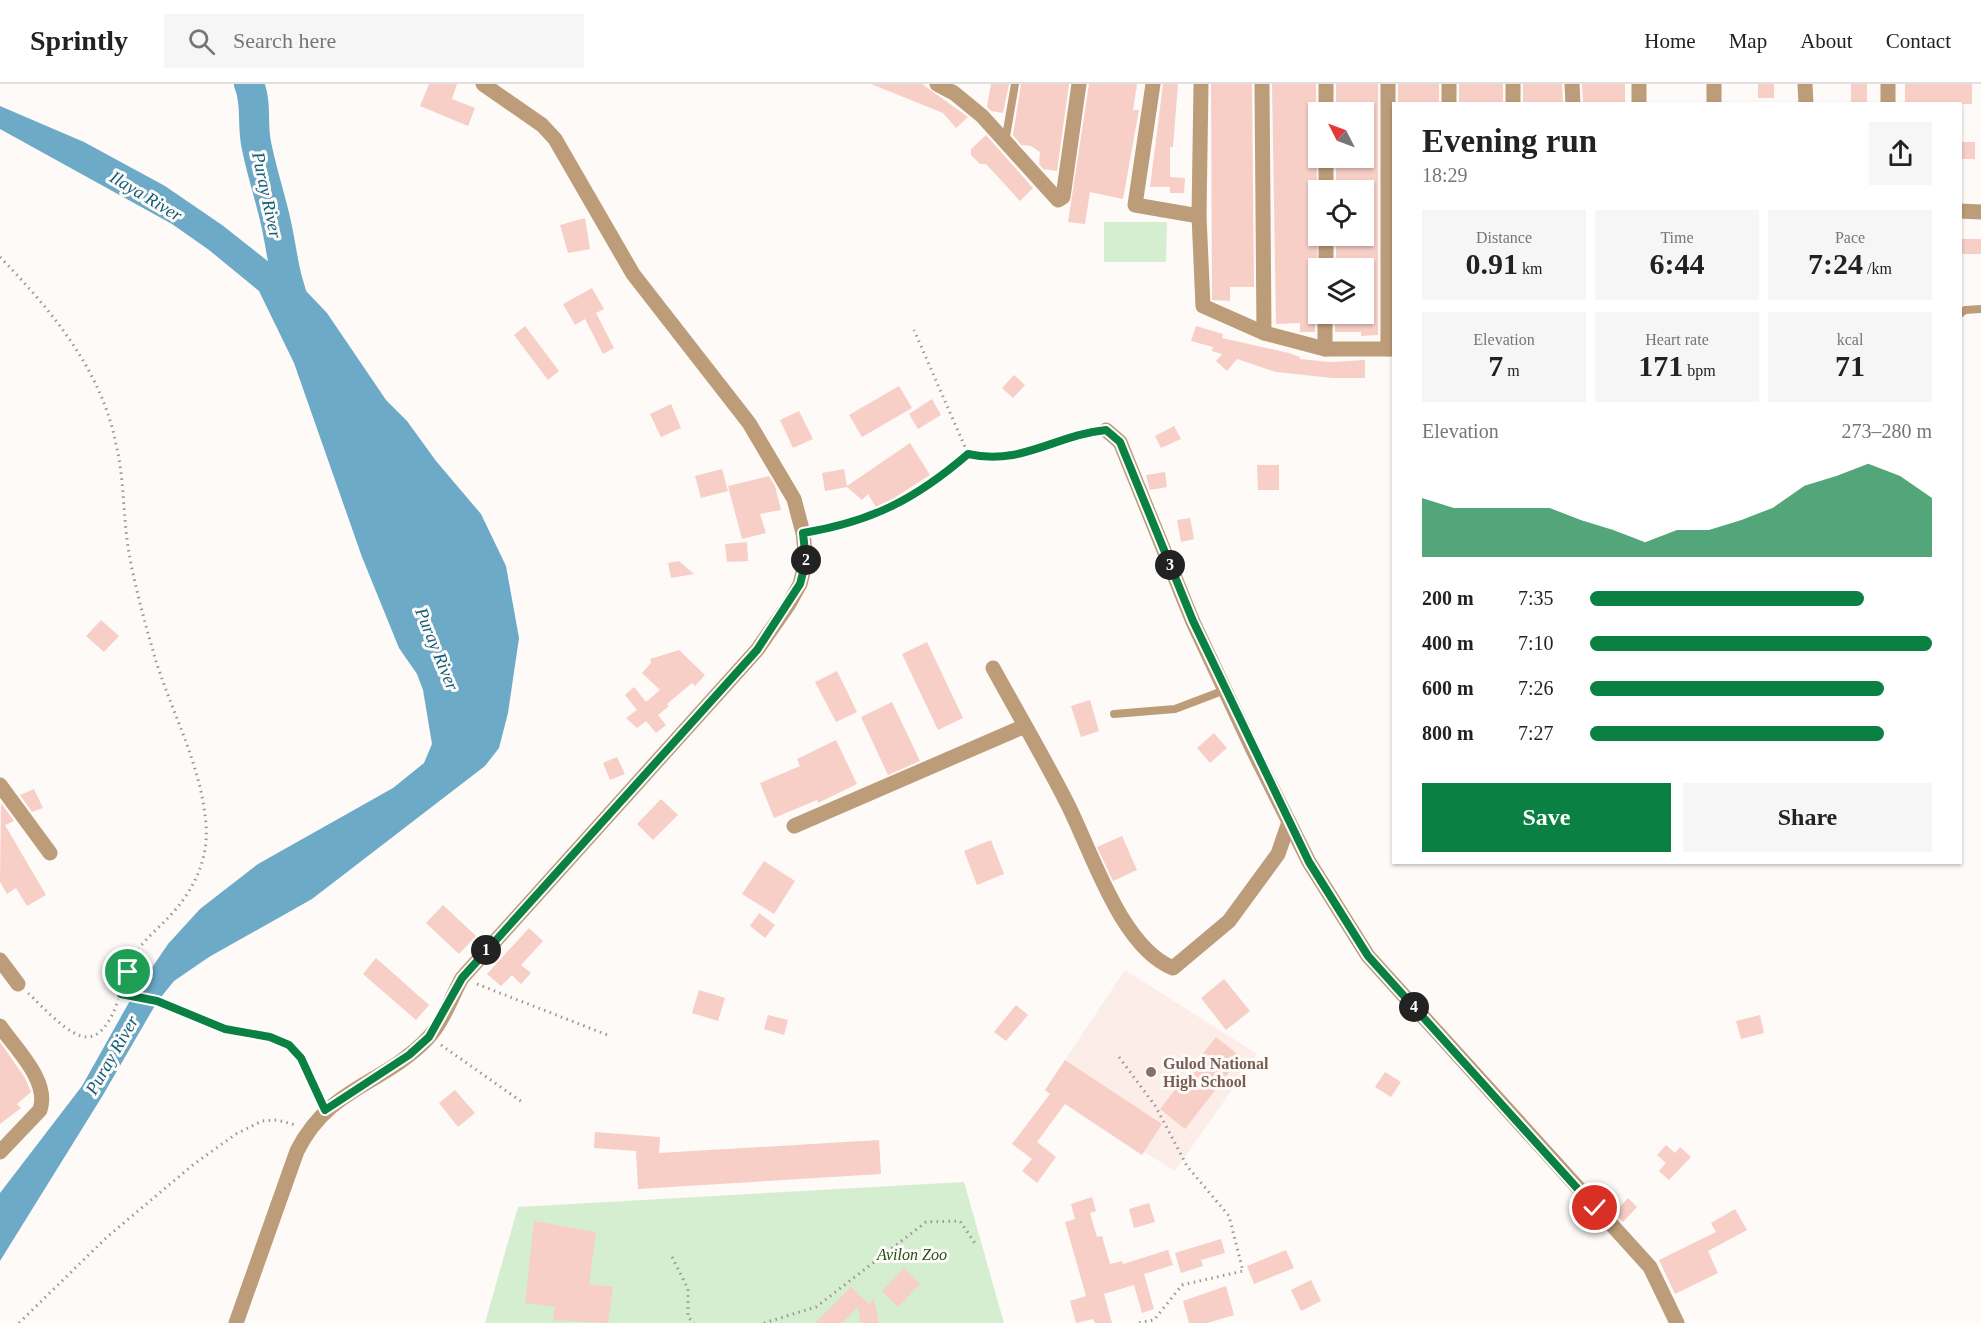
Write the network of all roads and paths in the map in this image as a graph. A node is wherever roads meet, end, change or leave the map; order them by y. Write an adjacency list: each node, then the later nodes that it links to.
1 (483, 84): 40 (street)
2 (937, 84): 17 (street)
3 (1015, 84): 26 (lane)
4 (1079, 84): 26 (street)
5 (1153, 84): 29 (street)
6 (1201, 84): 29 (street)
7 (1262, 84): 35 (street)
8 (1326, 84): 18 (street)
9 (1389, 84): 37 (street)
10 (1449, 84): 19 (street)
11 (1514, 84): 20 (street)
12 (1572, 84): 21 (street)
13 (1639, 84): 22 (street)
14 (1714, 84): 23 (street)
15 (1805, 84): 24 (street)
16 (1888, 84): 25 (street)
17 (955, 88): 26 (street)
18 (1326, 102)
19 (1449, 102)
20 (1514, 102)
21 (1573, 102)
22 (1639, 102)
23 (1714, 102)
24 (1806, 102)
25 (1888, 102)
26 (1005, 142)
27 (1962, 211): 28 (street)
28 (1981, 212)
29 (1199, 216): 35 (street)
30 (0, 257): 52 (path)
31 (1981, 309): 32 (lane)
32 (1962, 312)
33 (1325, 324): 36 (street)
34 (914, 330): 39 (path)
35 (1264, 333): 36 (street)
36 (1325, 349): 37 (street)
37 (1391, 349)
38 (1106, 430): 39 (path); 42 (street)
39 (968, 454): 40 (path)
40 (803, 533): 50 (street)
41 (993, 668): 44 (street)
42 (1225, 690): 43 (lane); 46 (street)
43 (1114, 714)
44 (1024, 726): 46 (street); 47 (street)
45 (0, 785): 48 (street)
46 (1289, 822): 68 (street)
47 (794, 826)
48 (50, 853)
49 (0, 960): 51 (street)
50 (462, 978): 54 (path); 55 (street)
51 (18, 984): 52 (path)
52 (121, 994): 58 (path)
53 (0, 1026): 60 (street)
54 (610, 1036)
55 (429, 1037): 57 (path); 58 (street)
56 (1119, 1056): 67 (path)
57 (522, 1102)
58 (325, 1110): 59 (street)
59 (308, 1130): 63 (path); 64 (street)
60 (0, 1152)
61 (976, 1245): 66 (path)
62 (672, 1257): 65 (path)
63 (19, 1323)
64 (236, 1323)
65 (694, 1323)
66 (764, 1323)
67 (1137, 1323)
68 (1677, 1323)

